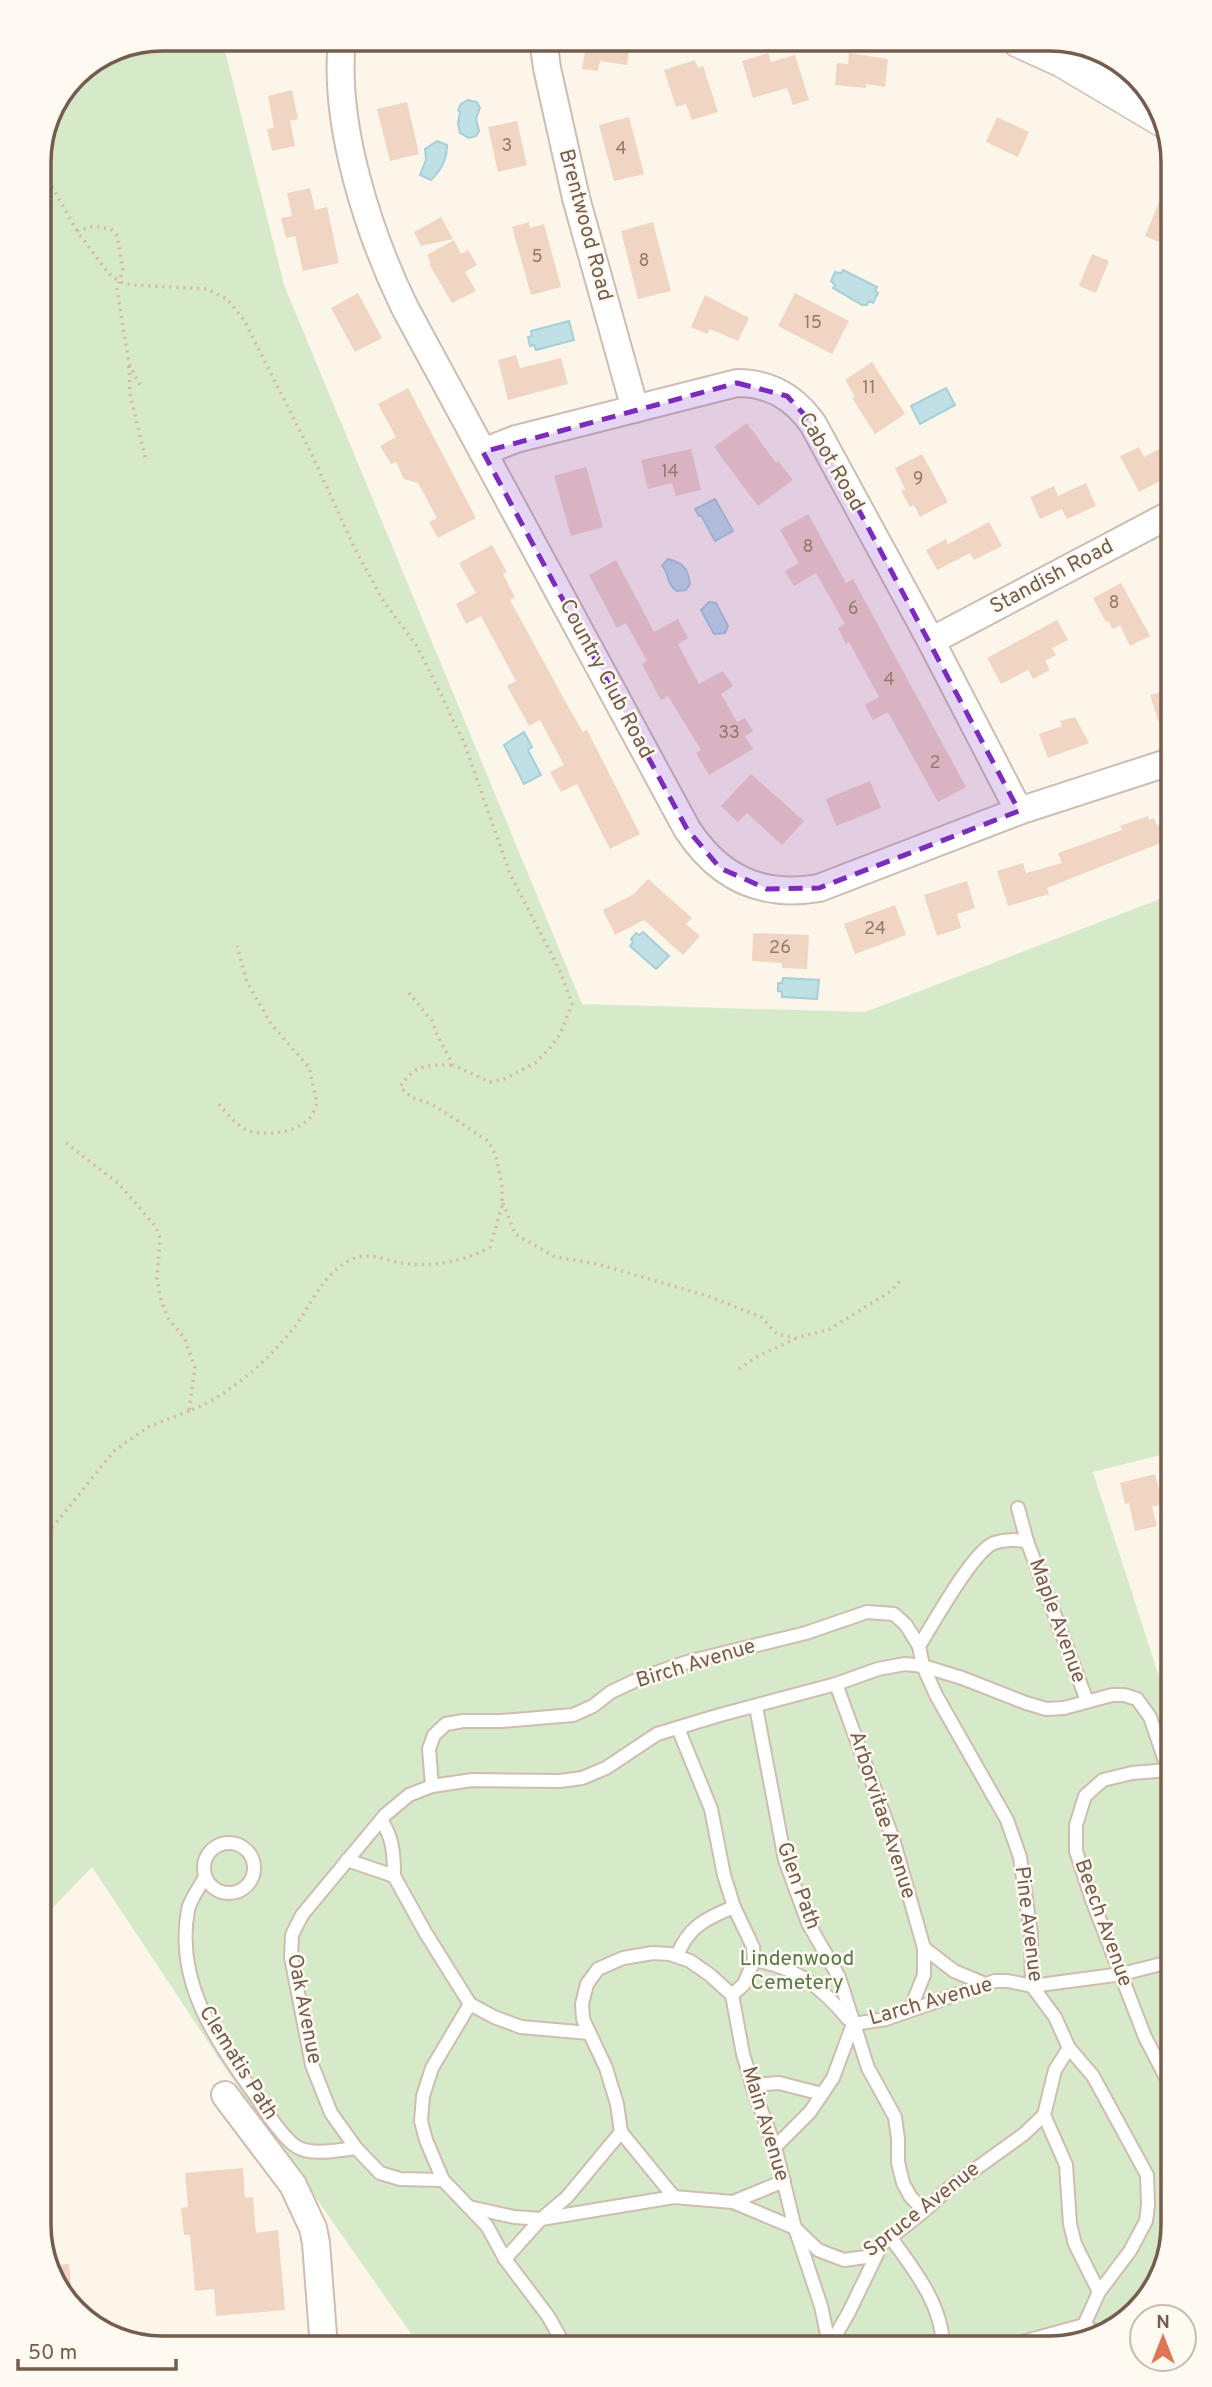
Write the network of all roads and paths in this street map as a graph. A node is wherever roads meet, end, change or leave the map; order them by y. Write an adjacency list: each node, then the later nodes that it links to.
1 (341, 51): 11 (street, Country Club Road)
2 (545, 51): 10 (street, Brentwood Road)
3 (1070, 53): 4 (main road)
4 (1146, 106)
5 (51, 185): 6 (path)
6 (77, 231): 7 (path); 7 (path)
7 (120, 282): 8 (path); 19 (path)
8 (129, 364): 9 (path); 12 (path)
9 (140, 385)
10 (635, 409): 11 (street, Cabot Road); 14 (street, Cabot Road)
11 (483, 452): 16 (street, Country Club Road)
12 (146, 460)
13 (1161, 520): 14 (street, Standish Road)
14 (931, 641): 16 (street, Cabot Road)
15 (1161, 765): 16 (street, Country Club Road)
16 (1019, 811)
17 (237, 946): 20 (path)
18 (408, 992): 19 (path)
19 (453, 1065): 22 (path)
20 (219, 1104)
21 (66, 1143): 26 (path)
22 (502, 1201): 24 (path); 26 (path)
23 (902, 1279): 24 (path)
24 (796, 1338): 25 (path)
25 (739, 1369)
26 (189, 1411): 28 (path)
27 (1018, 1508): 29 (lane, Maple Avenue)
28 (51, 1528)
29 (1027, 1541): 30 (lane, Maple Avenue); 33 (lane, Maple Avenue)
30 (919, 1646): 31 (lane); 38 (lane, Birch Avenue)
31 (923, 1666): 32 (lane); 33 (lane); 50 (lane, Pine Avenue)
32 (836, 1684): 34 (lane); 44 (lane, Arborvitae Avenue)
33 (1087, 1700): 36 (lane)
34 (756, 1707): 35 (lane); 54 (lane, Glen Path)
35 (678, 1728): 38 (lane, Oak Avenue); 43 (lane)
36 (1161, 1748)
37 (1161, 1771): 48 (lane, Beech Avenue)
38 (432, 1786): 39 (lane, Oak Avenue)
39 (381, 1820): 40 (lane, Oak Avenue); 41 (lane)
40 (347, 1860): 41 (lane); 64 (lane, Oak Avenue)
41 (394, 1876): 52 (lane)
42 (205, 1877): 42 (lane); 64 (lane, Clematis Path)
43 (734, 1907): 45 (lane); 46 (lane)
44 (924, 1948): 49 (lane); 53 (lane, Arborvitae Avenue)
45 (677, 1956): 51 (lane); 55 (lane)
46 (754, 1960): 51 (lane); 54 (lane)
47 (1161, 1964): 48 (lane, Larch Avenue)
48 (1122, 1974): 50 (lane, Larch Avenue); 57 (lane, Beech Avenue)
49 (985, 1984): 50 (lane, Larch Avenue); 53 (lane, Larch Avenue)
50 (1032, 1986): 56 (lane, Pine Avenue)
51 (732, 1995): 58 (lane, Main Avenue)
52 (470, 2004): 55 (lane); 65 (lane)
53 (910, 2010): 54 (lane, Larch Avenue)
54 (853, 2024): 59 (lane); 70 (lane, Glen Path)
55 (589, 2033): 62 (lane)
56 (1069, 2048): 61 (lane); 75 (lane, Pine Avenue)
57 (1161, 2068)
58 (752, 2085): 59 (lane); 63 (lane, Main Avenue)
59 (822, 2094): 63 (lane)
60 (225, 2095): 78 (street)
61 (1044, 2115): 70 (lane, Spruce Avenue); 75 (lane)
62 (621, 2132): 67 (lane); 71 (lane)
63 (775, 2147): 66 (lane, Main Avenue)
64 (356, 2148): 65 (lane, Oak Avenue)
65 (443, 2180): 69 (lane)
66 (784, 2181): 68 (lane); 72 (lane, Main Avenue)
67 (674, 2197): 68 (lane); 71 (lane)
68 (733, 2202): 72 (lane, Spruce Avenue)
69 (469, 2207): 71 (lane); 74 (lane)
70 (925, 2211): 73 (lane, Spruce Avenue)
71 (541, 2219): 74 (lane)
72 (795, 2228): 73 (lane, Spruce Avenue); 80 (lane, Main Avenue)
73 (886, 2242): 81 (lane); 82 (lane)
74 (505, 2259): 79 (lane)
75 (1099, 2292): 76 (lane, Pine Avenue)
76 (1084, 2325): 77 (lane); 83 (lane)
77 (1090, 2329)
78 (323, 2336)
79 (559, 2336)
80 (827, 2336)
81 (836, 2336)
82 (942, 2336)
83 (1044, 2336)

